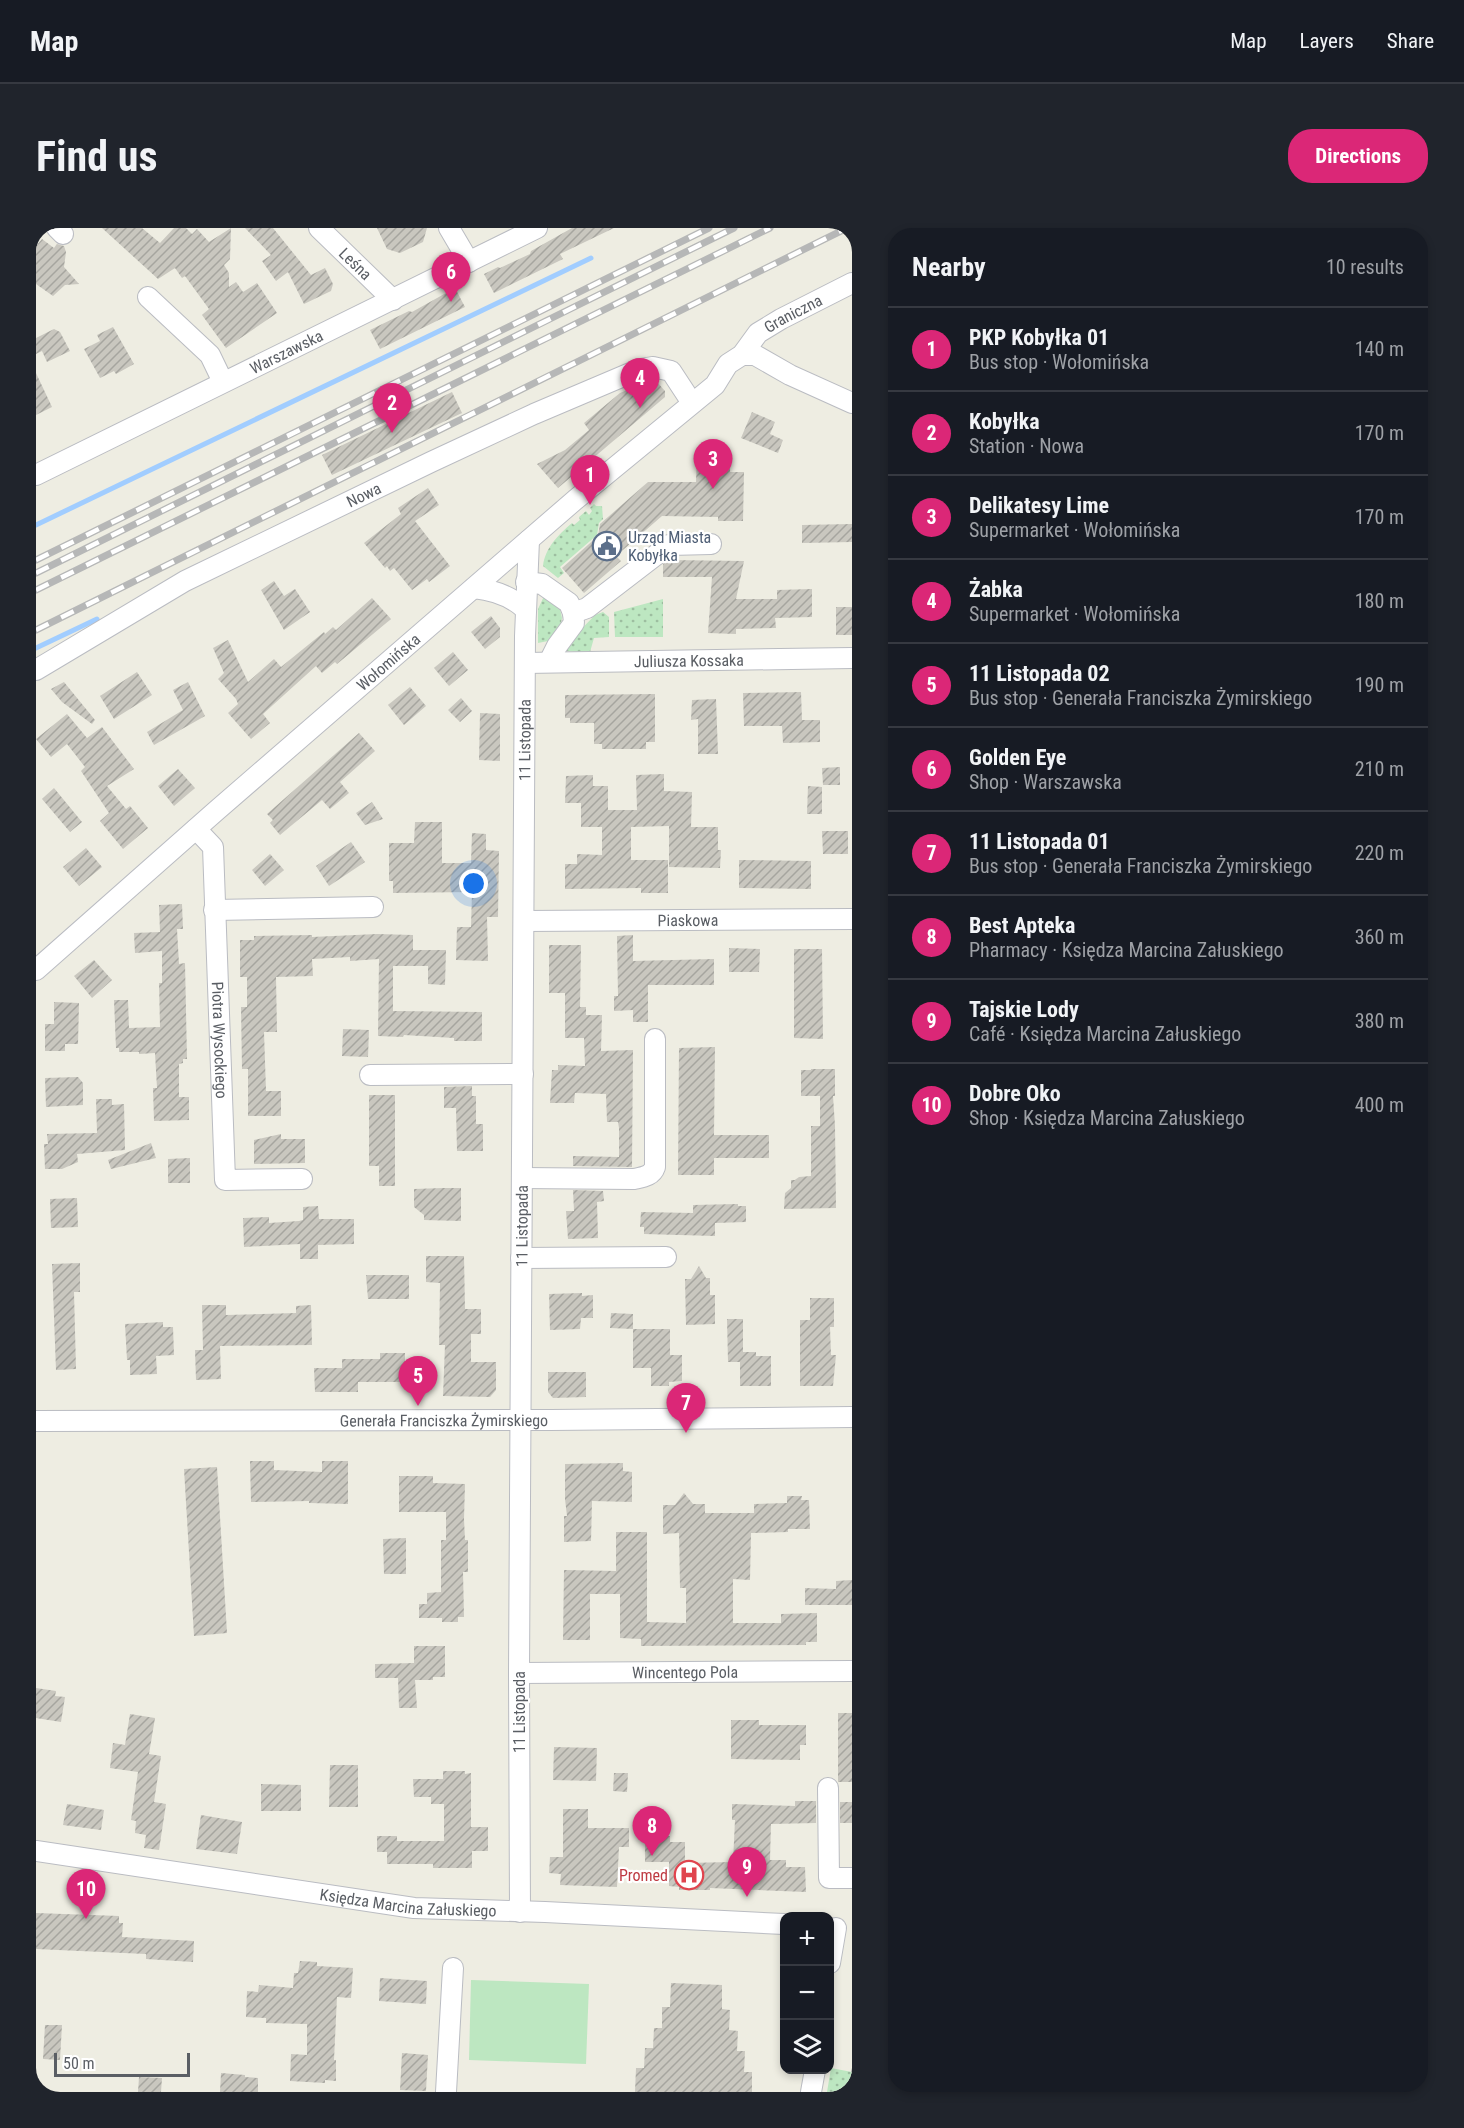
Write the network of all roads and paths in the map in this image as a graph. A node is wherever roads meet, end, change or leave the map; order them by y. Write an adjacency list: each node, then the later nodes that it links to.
1 (319, 228): 7 (street, Leśna)
2 (449, 228): 4 (street)
3 (537, 228): 4 (street, Warszawska)
4 (469, 262): 7 (street, Warszawska)
5 (852, 283): 8 (street, Graniczna)
6 (147, 297): 9 (street)
7 (393, 300): 9 (street, Warszawska)
8 (742, 355): 10 (street, Wołomińska); 11 (street)
9 (223, 382): 12 (street, Warszawska)
10 (692, 403): 13 (street, Wołomińska); 22 (street, Nowa)
11 (852, 403)
12 (36, 475)
13 (529, 540): 15 (street, 11 Listopada); 16 (street, Wołomińska)
14 (711, 544): 18 (street)
15 (526, 582): 17 (street, 11 Listopada); 18 (street)
16 (474, 588): 17 (street); 23 (street, Wołomińska)
17 (525, 609): 21 (street, 11 Listopada)
18 (573, 613): 20 (street)
19 (852, 658): 20 (street, Juliusza Kossaka)
20 (549, 662): 21 (street, Juliusza Kossaka)
21 (525, 663): 27 (street, 11 Listopada)
22 (36, 670)
23 (196, 829): 25 (street, Piotra Wysockiego); 28 (street, Wołomińska)
24 (374, 907): 25 (street)
25 (214, 910): 33 (street, Piotra Wysockiego)
26 (852, 919): 27 (street, Piaskowa)
27 (524, 921): 30 (street, 11 Listopada)
28 (36, 970)
29 (655, 1039): 32 (street)
30 (523, 1074): 31 (street); 32 (street, 11 Listopada)
31 (370, 1075)
32 (522, 1178): 35 (street, 11 Listopada)
33 (302, 1179)
34 (666, 1257): 35 (street)
35 (521, 1258): 37 (street, 11 Listopada)
36 (852, 1417): 37 (street, Generała Franciszka Żymirskiego)
37 (520, 1420): 38 (street, Generała Franciszka Żymirskiego); 40 (street, 11 Listopada)
38 (36, 1421)
39 (852, 1671): 40 (street, Wincentego Pola)
40 (519, 1674): 44 (street, 11 Listopada)
41 (828, 1788): 43 (street)
42 (36, 1851): 44 (street, Księdza Marcina Załuskiego)
43 (852, 1878)
44 (520, 1912): 45 (street, Księdza Marcina Załuskiego)
45 (780, 1924)
46 (839, 1928): 47 (street)
47 (834, 1947)
48 (453, 1968): 50 (street)
49 (814, 2074): 51 (street)
50 (446, 2092)
51 (811, 2092)

